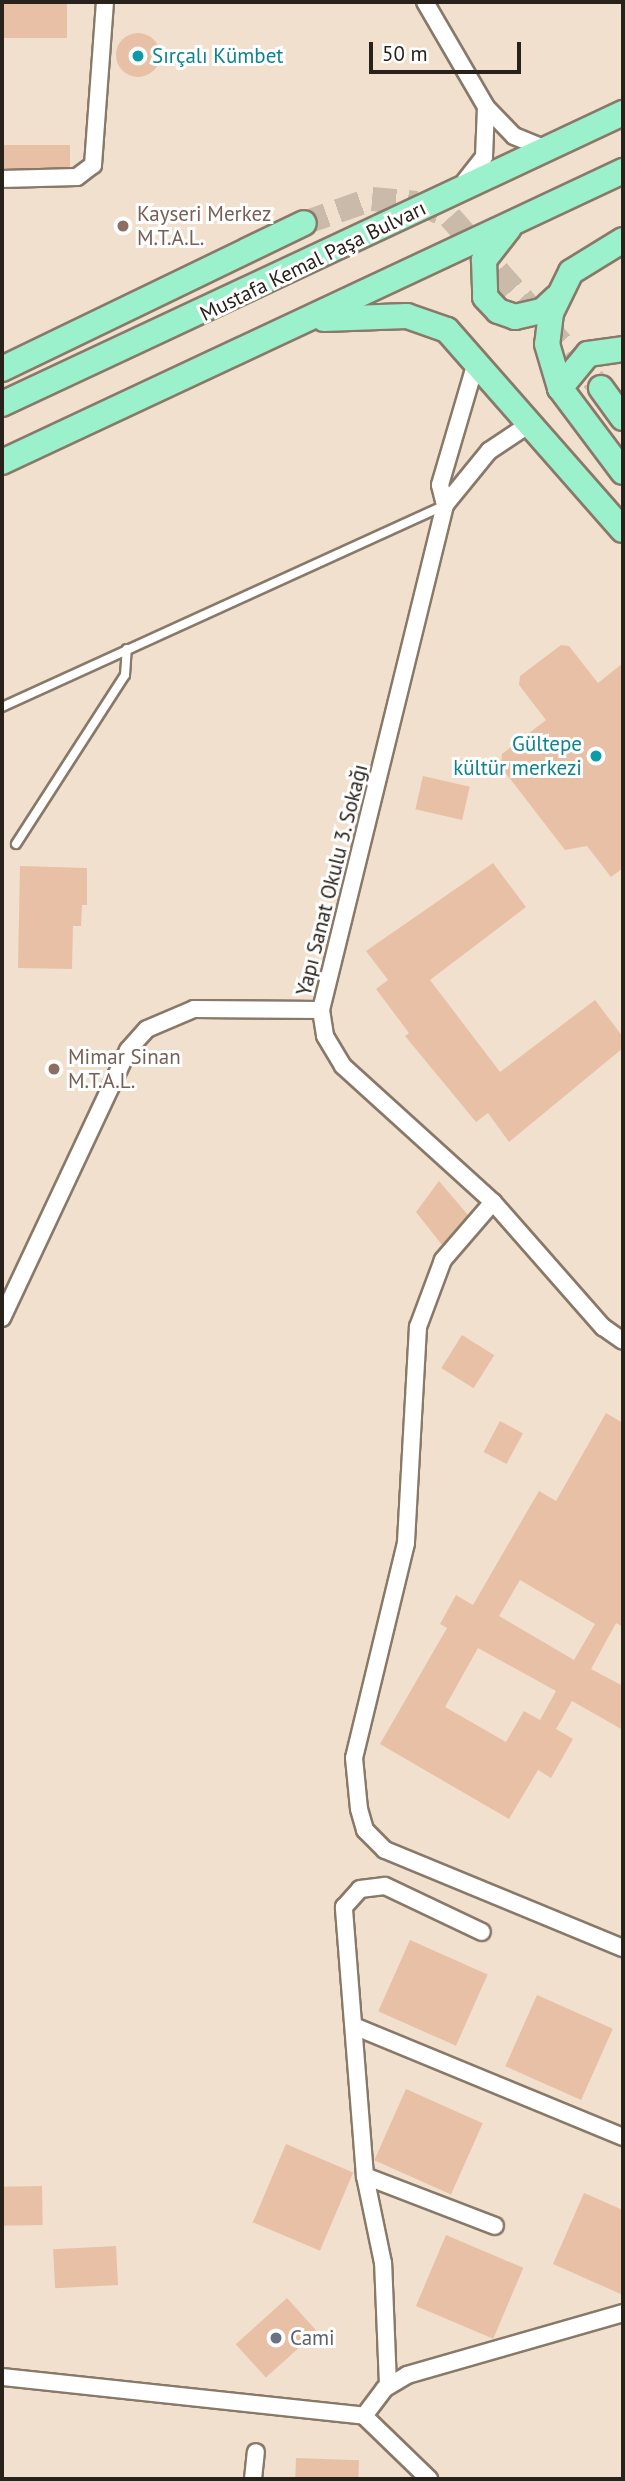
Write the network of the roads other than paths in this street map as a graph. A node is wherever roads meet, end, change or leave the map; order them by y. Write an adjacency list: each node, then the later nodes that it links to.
1 (105, 2): 7 (street)
2 (425, 2): 3 (street)
3 (486, 107): 5 (street); 8 (street)
4 (623, 113): 5 (main road, Mustafa Kemal Paşa Bulvarı)
5 (546, 149): 8 (main road, Mustafa Kemal Paşa Bulvarı)
6 (623, 171): 9 (main road)
7 (2, 179)
8 (452, 194): 19 (main road, Mustafa Kemal Paşa Bulvarı)
9 (516, 221): 12 (main road); 13 (main road)
10 (304, 223): 16 (main road)
11 (623, 240): 12 (main road)
12 (556, 298): 17 (main road)
13 (313, 319): 15 (main road); 22 (main road)
14 (623, 349): 17 (main road)
15 (477, 359): 21 (main road); 24 (street, Yapı Sanat Okulu 3. Sokağı)
16 (2, 369)
17 (560, 388): 23 (main road)
18 (601, 388): 20 (main road)
19 (2, 404)
20 (623, 418)
21 (531, 423): 24 (street, Yapı Sanat Okulu 3. Sokağı); 25 (main road)
22 (2, 462)
23 (623, 472)
24 (445, 505): 26 (lane); 29 (street, Yapı Sanat Okulu 3. Sokağı)
25 (623, 530)
26 (127, 649): 27 (lane); 28 (lane)
27 (2, 707)
28 (16, 844)
29 (321, 1010): 30 (street, Yapı Sanat Okulu 3. Sokağı); 31 (street)
30 (493, 1202): 32 (street, Yapı Sanat Okulu 3. Sokağı); 34 (street)
31 (2, 1318)
32 (623, 1341)
33 (482, 1932): 35 (street)
34 (623, 1948)
35 (356, 2026): 36 (street); 37 (street)
36 (623, 2137)
37 (365, 2176): 38 (street); 41 (street)
38 (495, 2227)
39 (623, 2313): 41 (street)
40 (2, 2377): 42 (street)
41 (388, 2385): 42 (street)
42 (364, 2416): 45 (street)
43 (256, 2452): 44 (street)
44 (253, 2479)
45 (429, 2479)

